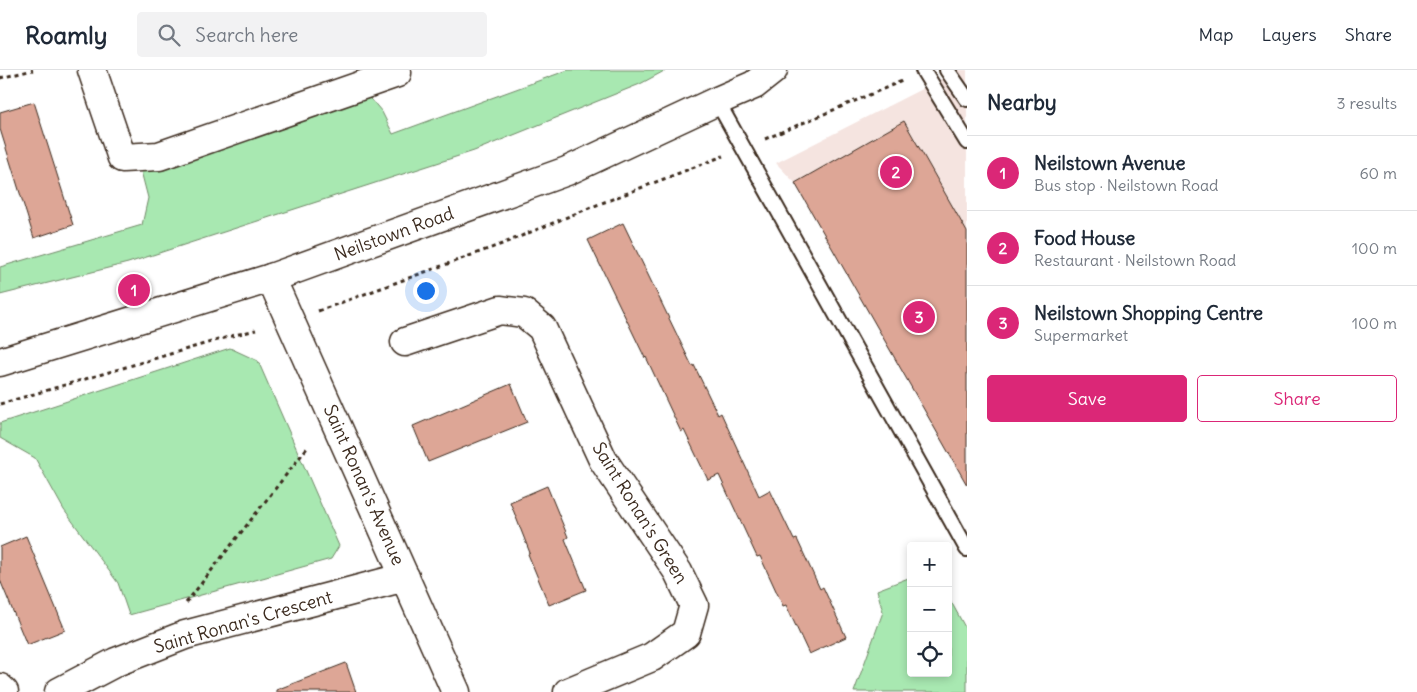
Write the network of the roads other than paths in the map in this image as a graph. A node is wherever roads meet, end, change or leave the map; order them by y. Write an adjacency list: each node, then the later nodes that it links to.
1 (92, 70): 2 (street)
2 (396, 70)
3 (773, 70): 7 (street, Neilstown Road)
4 (947, 70): 6 (lane)
5 (924, 71): 8 (lane)
6 (967, 98)
7 (717, 101): 9 (street, Neilstown Road); 12 (lane)
8 (967, 142)
9 (271, 278): 11 (street, Neilstown Road); 13 (street, Saint Ronan's Avenue)
10 (405, 342): 18 (street, Saint Ronan's Green)
11 (0, 362)
12 (967, 549)
13 (404, 577): 16 (street, Saint Ronan's Crescent); 17 (street, Saint Ronan's Avenue)
14 (0, 688): 15 (street)
15 (4, 692)
16 (59, 692)
17 (456, 692)
18 (568, 692)

